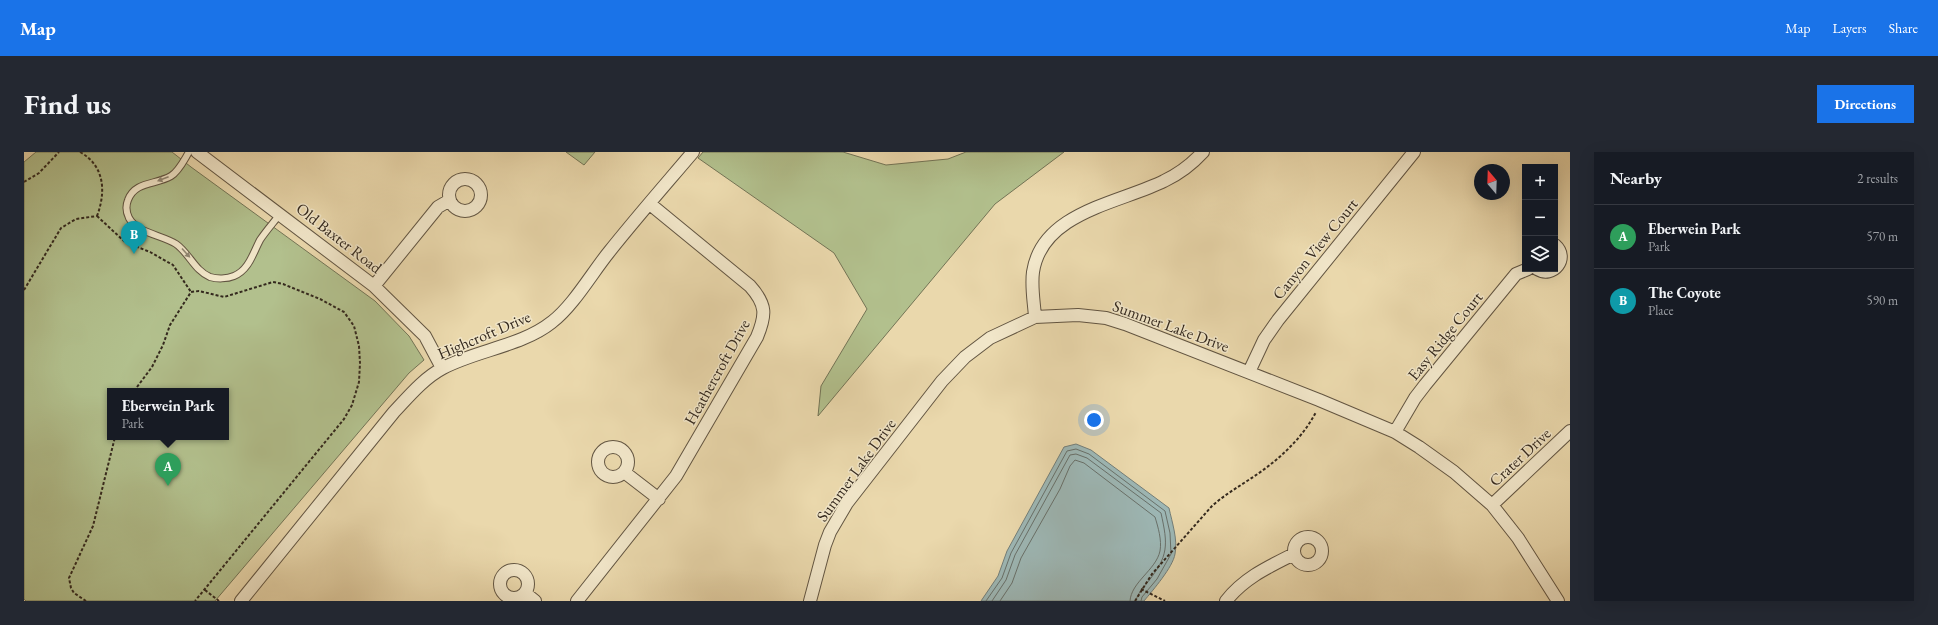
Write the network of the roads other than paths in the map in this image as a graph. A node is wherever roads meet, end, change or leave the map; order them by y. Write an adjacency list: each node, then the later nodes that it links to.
1 (189, 152): 8 (lane, one-way to 8)
2 (197, 152): 8 (street, Old Baxter Road)
3 (693, 152): 7 (street, Highcroft Drive)
4 (1203, 152): 13 (street)
5 (1414, 152): 15 (street, Canyon View Court)
6 (450, 200): 12 (street)
7 (650, 204): 14 (street, Highcroft Drive); 19 (street, Heathercroft Drive)
8 (280, 214): 12 (street, Old Baxter Road)
9 (1558, 249): 10 (street)
10 (1558, 266)
11 (1522, 272): 16 (street, Easy Ridge Court)
12 (374, 286): 14 (street, Old Baxter Road)
13 (1035, 317): 15 (street, Summer Lake Drive); 26 (street, Summer Lake Drive)
14 (442, 368): 23 (street, Highcroft Drive)
15 (1249, 372): 16 (street, Summer Lake Drive)
16 (1395, 432): 20 (street, Summer Lake Drive)
17 (1570, 432): 20 (street, Crater Drive)
18 (624, 472): 19 (street)
19 (659, 499): 25 (street, Heathercroft Drive)
20 (1492, 505): 28 (street, Summer Lake Drive)
21 (1294, 554): 27 (street)
22 (526, 594): 24 (street)
23 (241, 601)
24 (535, 601)
25 (577, 601)
26 (810, 601)
27 (1226, 601)
28 (1558, 601)

